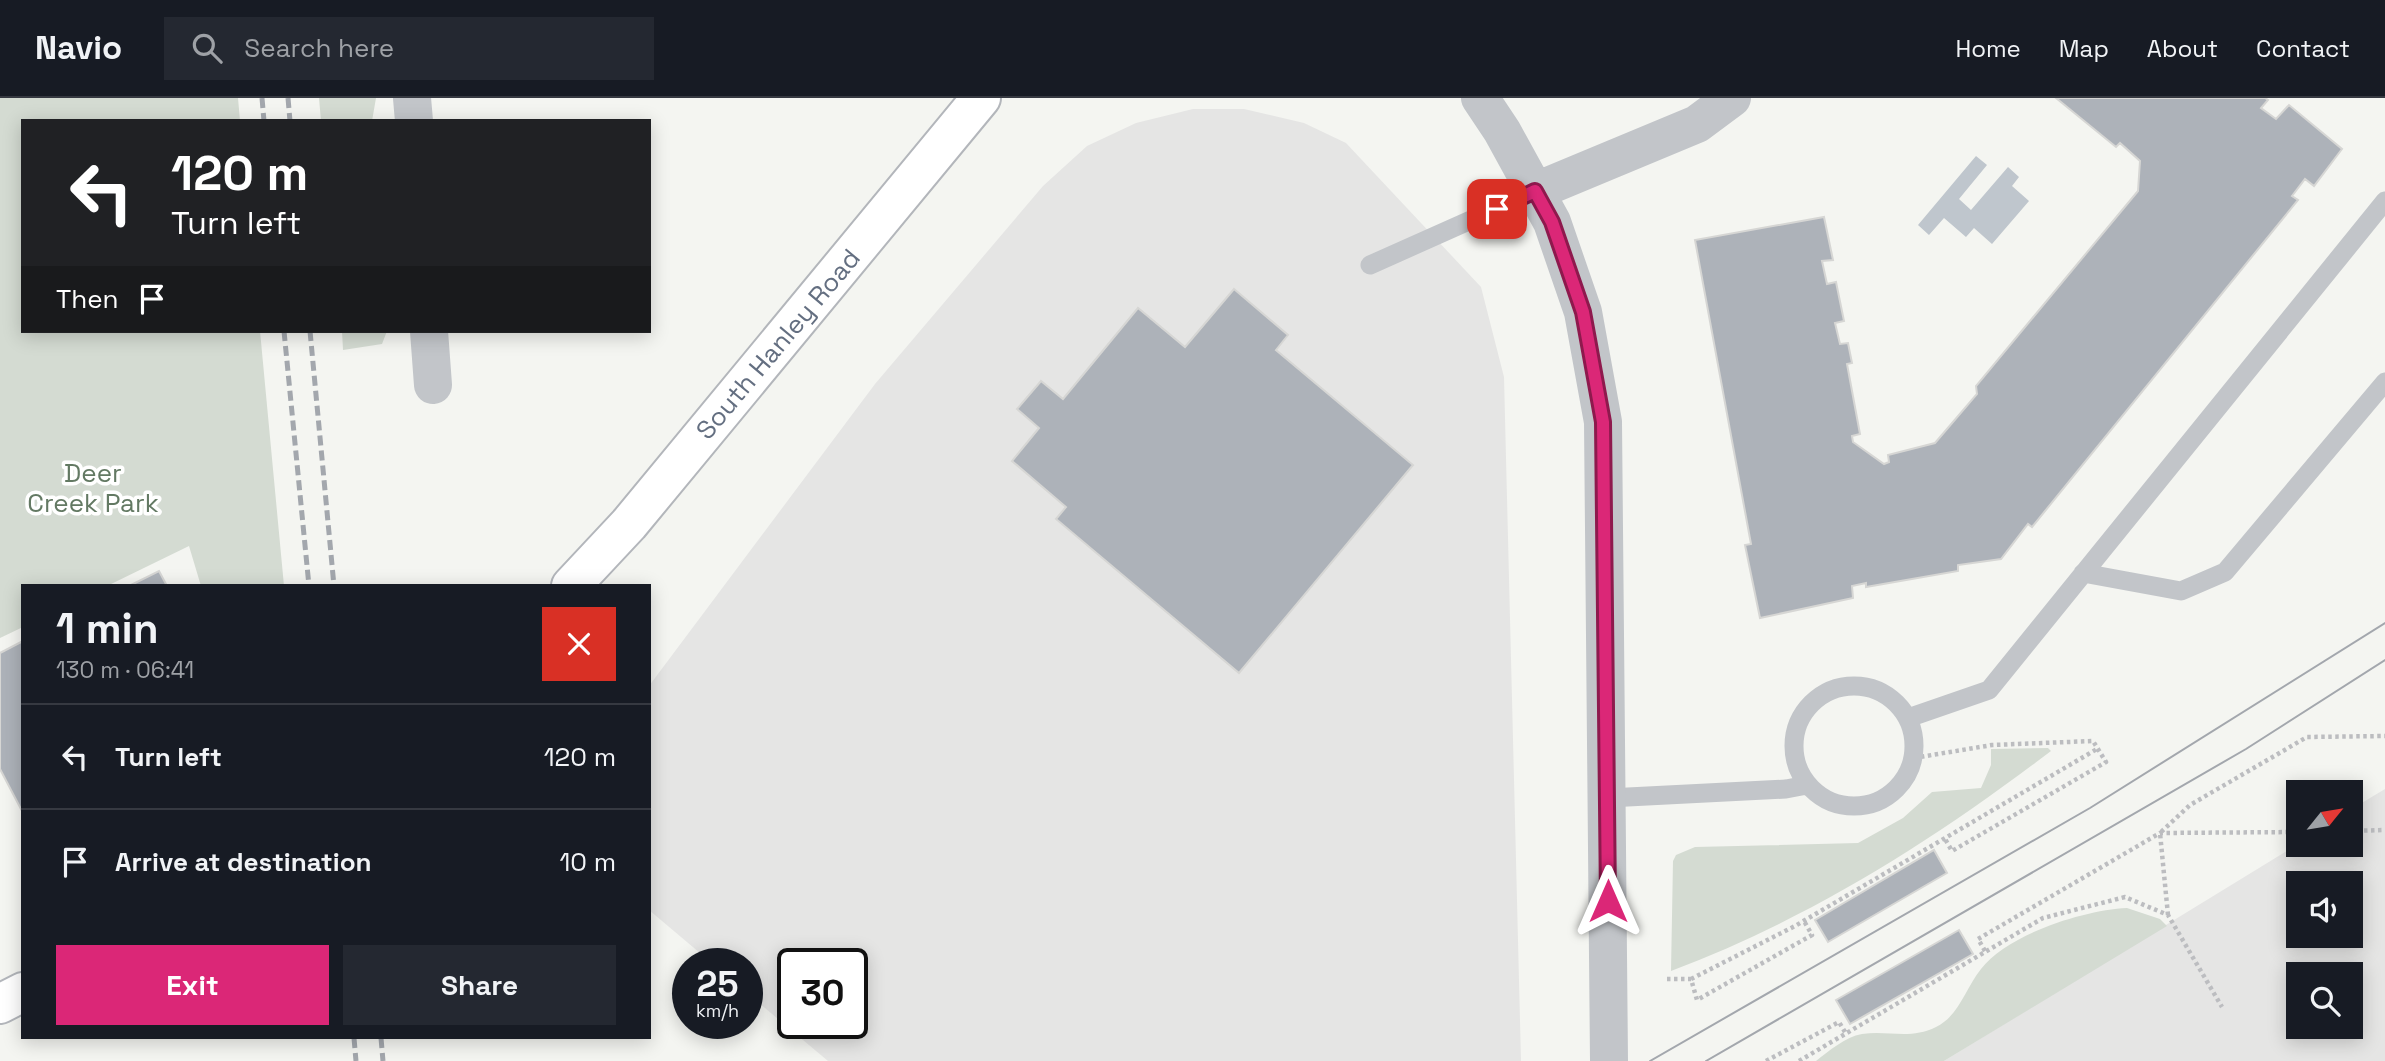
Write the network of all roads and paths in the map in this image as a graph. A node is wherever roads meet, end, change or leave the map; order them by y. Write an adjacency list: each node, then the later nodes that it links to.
1 (412, 98): 5 (street)
2 (981, 98): 13 (main road, South Hanley Road)
3 (1480, 98): 6 (street)
4 (1731, 98): 6 (street)
5 (414, 119)
6 (1535, 191): 8 (lane); 19 (street)
7 (2385, 201): 12 (lane)
8 (1370, 265)
9 (429, 333): 11 (street)
10 (2385, 382): 12 (lane)
11 (433, 385)
12 (2083, 573): 14 (lane)
13 (573, 584)
14 (1908, 718): 17 (lane); 18 (lane)
15 (2385, 736): 23 (path)
16 (2097, 749): 17 (path); 24 (path); 24 (path)
17 (1914, 758): 18 (lane)
18 (1807, 785): 19 (lane)
19 (1608, 798): 34 (street)
20 (2363, 831): 21 (path)
21 (2385, 831)
22 (2286, 832): 23 (path)
23 (2160, 833): 25 (path); 27 (path)
24 (1945, 839): 26 (path)
25 (2168, 915): 27 (path); 32 (path)
26 (1804, 921): 29 (path); 29 (path)
27 (1985, 951): 33 (path)
28 (1667, 979): 29 (path)
29 (1691, 979)
30 (21, 993): 31 (main road)
31 (0, 1004)
32 (2222, 1007)
33 (1845, 1032): 35 (path); 36 (path)
34 (1608, 1061)
35 (1766, 1061)
36 (1800, 1061)

